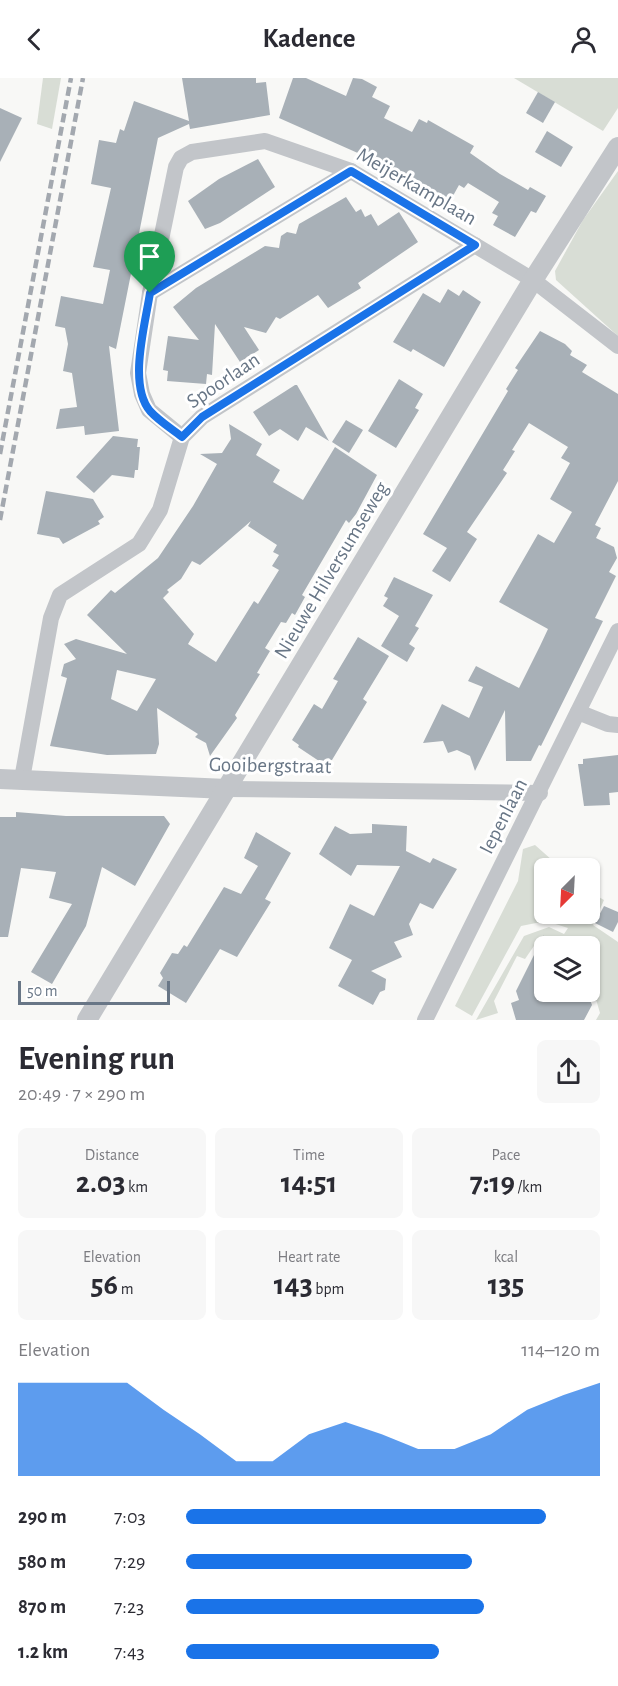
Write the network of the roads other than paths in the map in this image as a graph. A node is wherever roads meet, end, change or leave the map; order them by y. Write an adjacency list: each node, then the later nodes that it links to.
1 (618, 147): 4 (street, Nieuwe Hilversumseweg)
2 (351, 171): 3 (street, Meijerkamplaan); 5 (street); 5 (street, Meijerkamplaan)
3 (475, 245): 4 (street, Meijerkamplaan); 7 (street, Spoorlaan)
4 (533, 280): 6 (street, Meijerkamplaan); 13 (street, Nieuwe Hilversumseweg)
5 (150, 293): 7 (street, Meijerkamplaan)
6 (618, 346)
7 (182, 437): 12 (street, Spoorlaan)
8 (618, 632): 9 (street, Iepenlaan)
9 (578, 712): 10 (street); 14 (street, Iepenlaan)
10 (618, 725)
11 (0, 779): 12 (street, Gooibergstraat)
12 (22, 780): 13 (street, Gooibergstraat)
13 (227, 789): 14 (street, Gooibergstraat); 16 (street, Nieuwe Hilversumseweg)
14 (540, 793): 15 (street, Iepenlaan)
15 (430, 1018)
16 (87, 1020)

